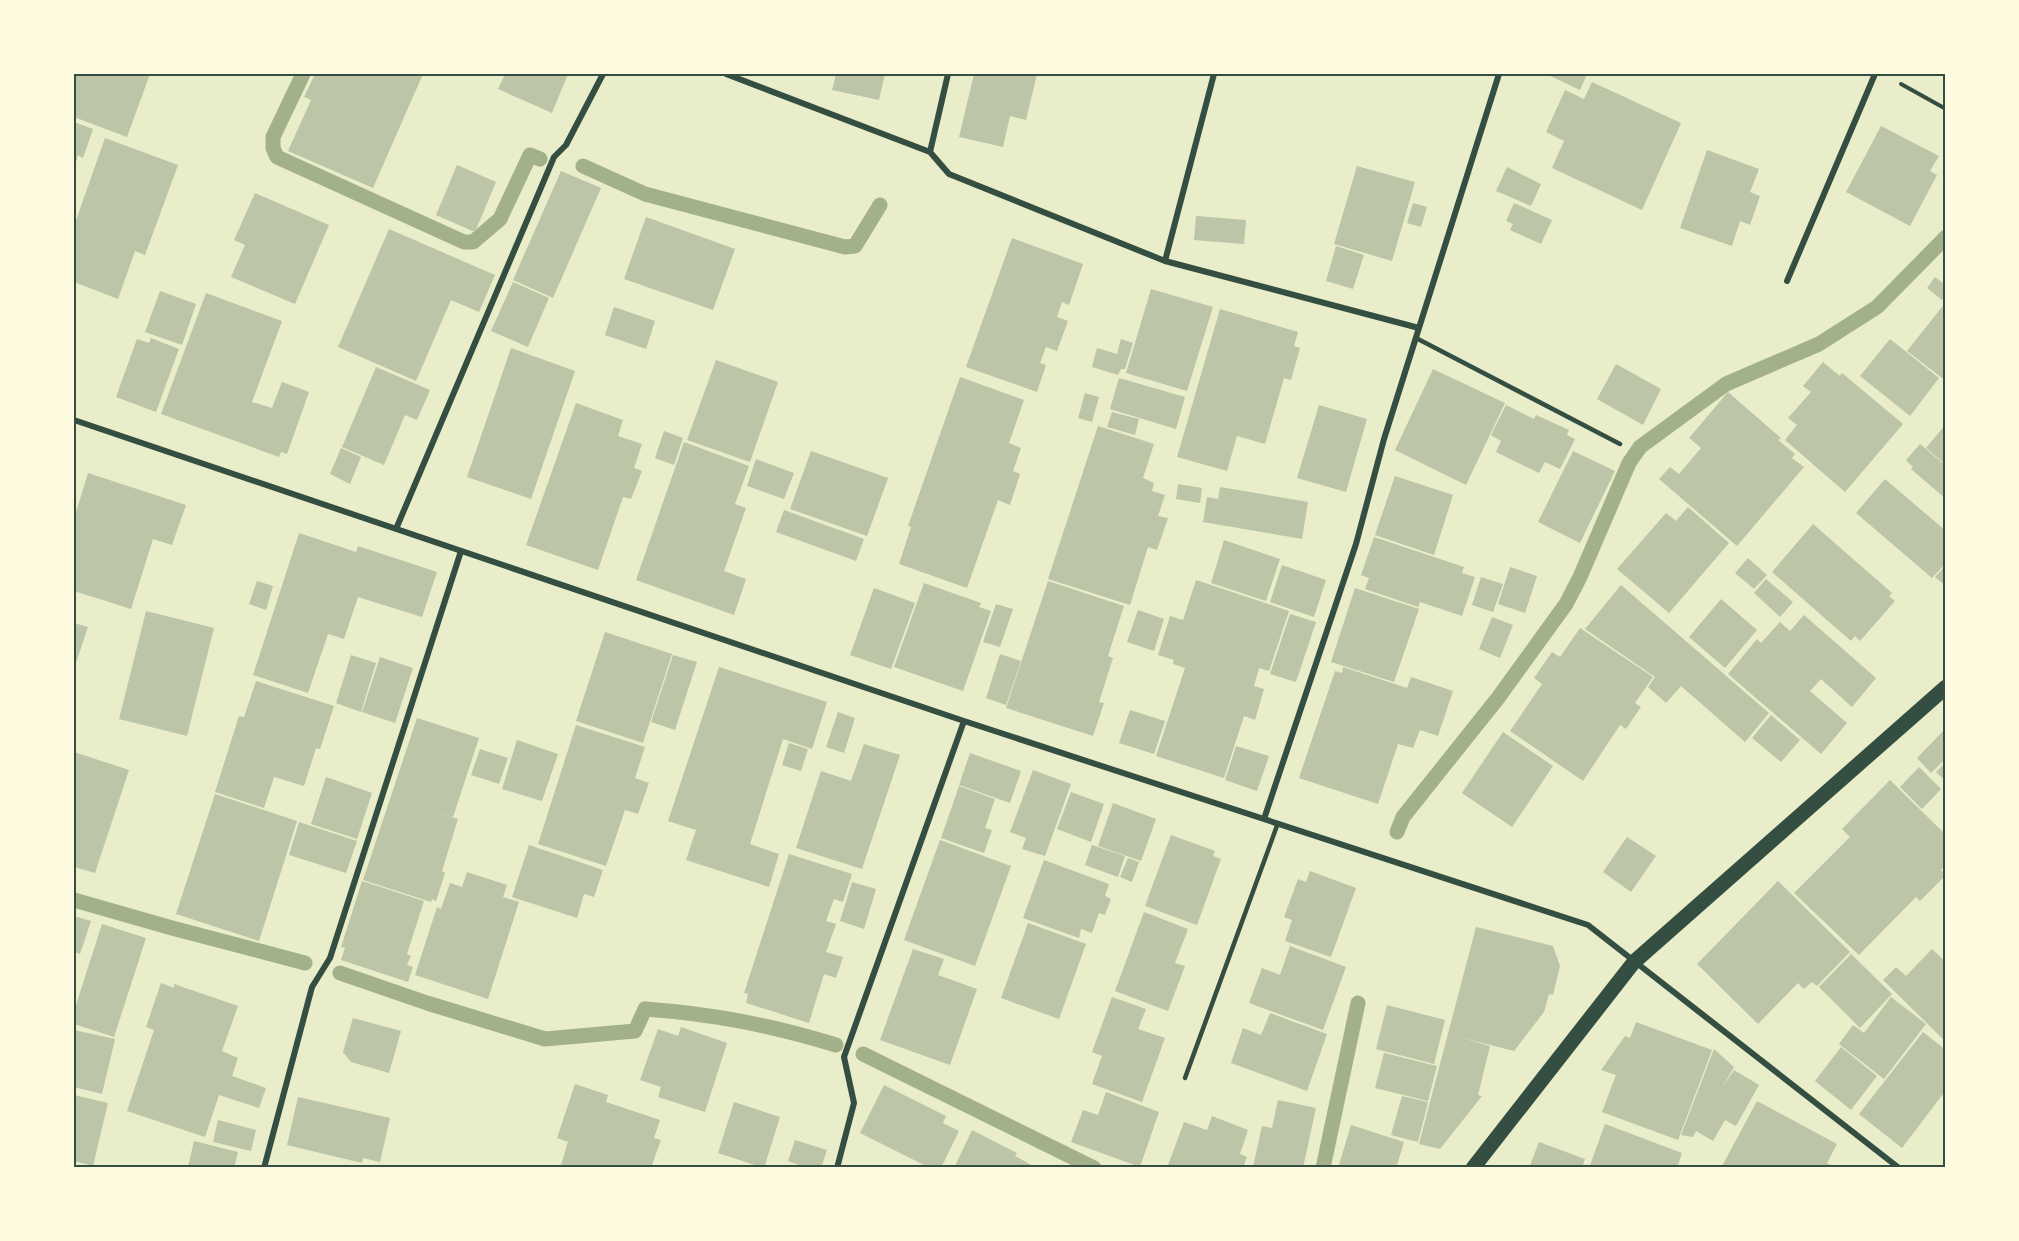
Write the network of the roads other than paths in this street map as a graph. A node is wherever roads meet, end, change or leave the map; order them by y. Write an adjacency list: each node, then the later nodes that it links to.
1 (603, 74): 14 (street)
2 (726, 74): 7 (street)
3 (948, 74): 7 (street)
4 (1214, 74): 8 (street)
5 (1499, 74): 10 (street)
6 (1875, 74): 9 (street)
7 (930, 152): 8 (street)
8 (1165, 261): 10 (street)
9 (1787, 281)
10 (1419, 328): 11 (street)
11 (1416, 338): 13 (lane); 18 (street)
12 (74, 420): 14 (street)
13 (1620, 444)
14 (396, 529): 15 (street)
15 (461, 551): 17 (street); 22 (street)
16 (1946, 687): 20 (main road)
17 (964, 721): 18 (street); 23 (street)
18 (1264, 819): 19 (street)
19 (1278, 823): 20 (street); 21 (lane)
20 (1634, 962): 24 (main road); 25 (street)
21 (1185, 1078)
22 (264, 1167)
23 (837, 1167)
24 (1473, 1167)
25 (1899, 1167)

